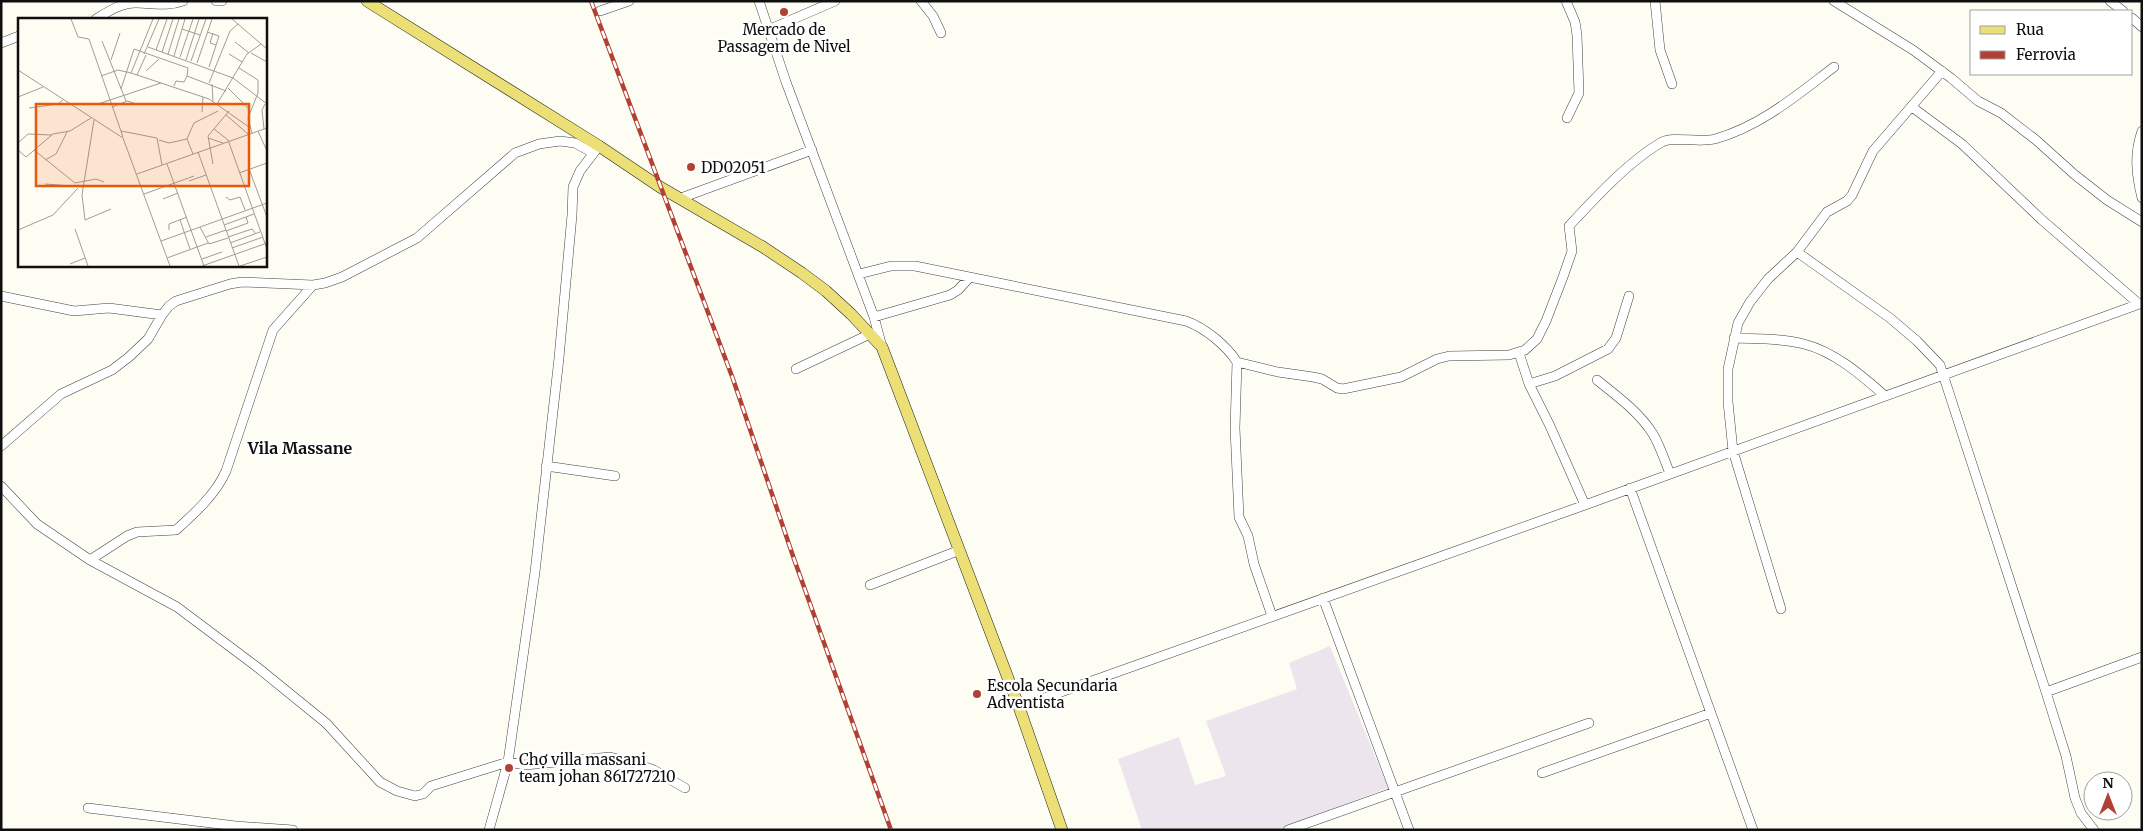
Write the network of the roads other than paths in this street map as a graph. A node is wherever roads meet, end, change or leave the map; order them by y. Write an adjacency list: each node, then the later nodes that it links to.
1 (183, 1): 15 (street)
2 (216, 1): 3 (street)
3 (222, 1)
4 (367, 1): 26 (main road)
5 (629, 1): 14 (street)
6 (759, 1): 16 (street)
7 (835, 1): 16 (street)
8 (921, 1): 17 (street)
9 (1566, 1): 24 (street)
10 (1655, 1): 22 (street)
11 (1834, 1): 21 (street)
12 (2110, 1): 13 (street)
13 (2122, 10)
14 (600, 11)
15 (98, 18)
16 (768, 30): 27 (street)
17 (941, 33)
18 (18, 36): 19 (street)
19 (1, 43)
20 (1834, 67): 43 (street)
21 (1942, 71): 23 (street); 30 (street)
22 (1672, 84)
23 (1912, 107): 31 (street); 37 (street)
24 (1567, 118)
25 (2142, 131): 29 (street)
26 (596, 150): 28 (main road); 34 (street); 52 (street)
27 (812, 150): 28 (street); 32 (street)
28 (681, 198): 40 (main road)
29 (2142, 198)
30 (2142, 222)
31 (1797, 252): 41 (street); 46 (street)
32 (859, 274): 33 (street); 39 (street)
33 (970, 277): 39 (street); 44 (street)
34 (313, 284): 38 (street); 59 (street)
35 (1, 296): 38 (street)
36 (1629, 296): 48 (street)
37 (2141, 303): 46 (street)
38 (162, 315): 50 (street)
39 (874, 317): 42 (street)
40 (870, 334): 42 (main road); 45 (street)
41 (1734, 338): 49 (street); 51 (street)
42 (882, 347): 58 (main road)
43 (1519, 353): 44 (street); 48 (street)
44 (1238, 362): 63 (street)
45 (796, 369)
46 (1944, 374): 49 (street); 65 (street)
47 (1597, 380): 53 (street)
48 (1529, 384): 57 (street)
49 (1884, 395): 51 (street)
50 (1, 446)
51 (1733, 451): 53 (street); 62 (street)
52 (546, 466): 54 (street); 69 (street)
53 (1670, 474): 56 (street)
54 (615, 476)
55 (1, 486): 59 (street)
56 (1630, 488): 57 (street); 67 (street)
57 (1585, 505): 61 (street)
58 (960, 550): 60 (street); 66 (main road)
59 (90, 560): 69 (street)
60 (870, 585)
61 (1323, 598): 63 (street); 72 (street)
62 (1781, 609)
63 (1272, 616): 66 (street)
64 (2142, 657): 65 (street)
65 (2046, 692): 80 (street)
66 (1019, 707): 76 (main road)
67 (1711, 713): 70 (street); 79 (street)
68 (1589, 723): 72 (street)
69 (508, 762): 71 (street); 75 (street)
70 (1542, 773)
71 (685, 788)
72 (1394, 792): 77 (street); 78 (street)
73 (88, 808): 74 (street)
74 (293, 830)
75 (489, 830)
76 (1062, 830)
77 (1288, 830)
78 (1408, 830)
79 (1753, 830)
80 (2094, 830)

